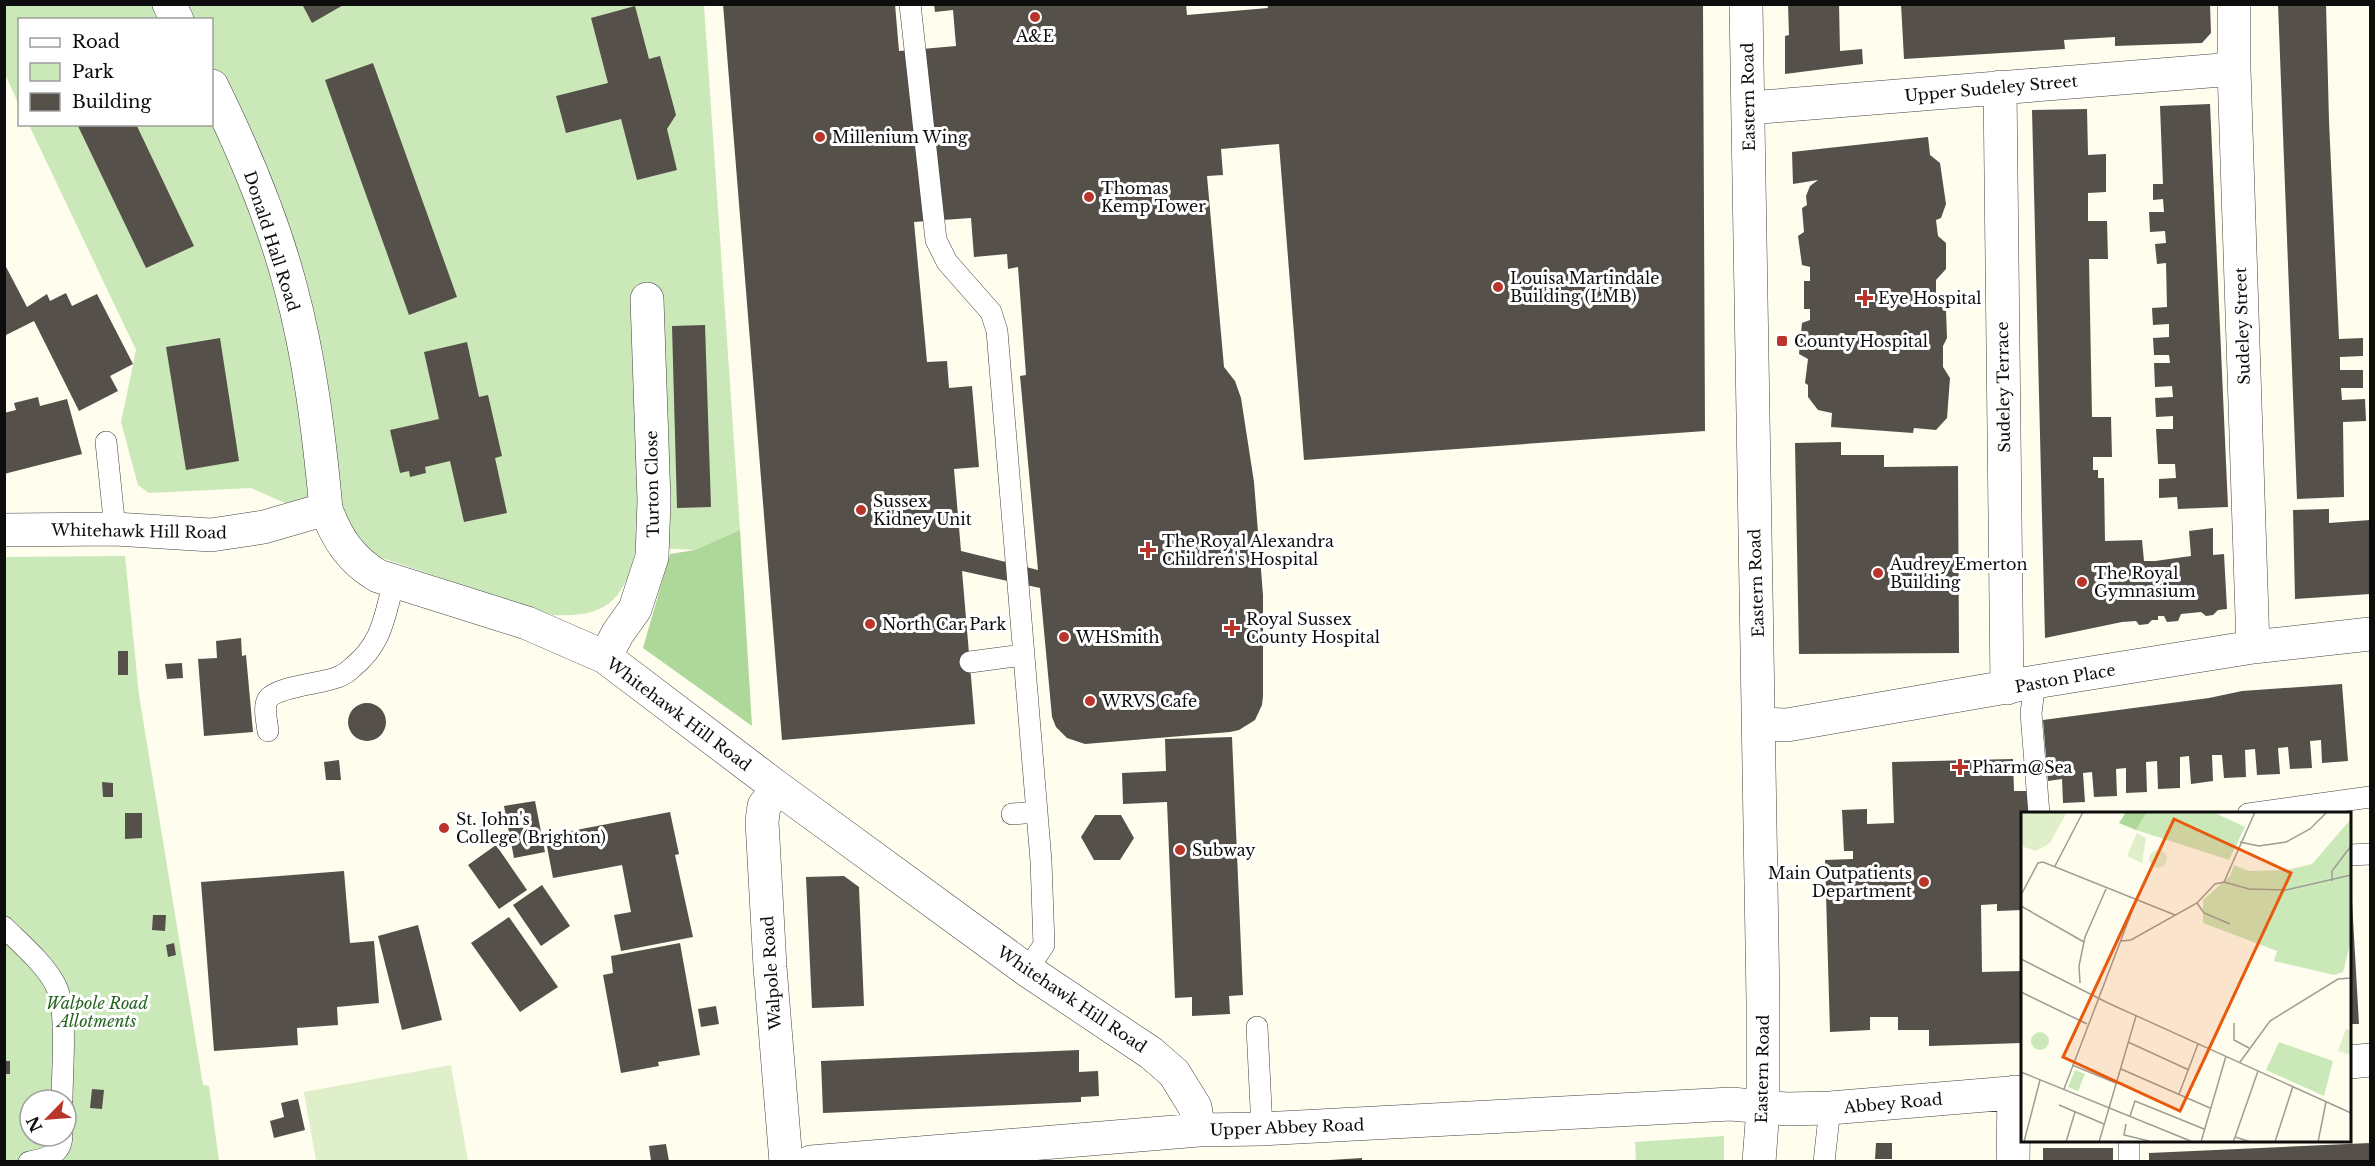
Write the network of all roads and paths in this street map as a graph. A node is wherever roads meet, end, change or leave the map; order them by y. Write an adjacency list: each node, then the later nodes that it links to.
1 (169, 4): 5 (street)
2 (910, 4): 18 (lane)
3 (1746, 4): 9 (street, Eastern Road)
4 (2234, 4): 6 (street, Sudeley Street)
5 (176, 18)
6 (2234, 69): 7 (street, Upper Sudeley Street); 17 (street, Sudeley Street)
7 (2000, 87): 9 (street, Upper Sudeley Street); 21 (street, Sudeley Terrace)
8 (213, 88): 12 (street, Donald Hall Road)
9 (1749, 108): 22 (street, Eastern Road)
10 (647, 299): 19 (street, Turton Close)
11 (106, 442): 13 (lane)
12 (326, 509): 13 (street, Whitehawk Hill Road); 15 (street, Whitehawk Hill Road)
13 (115, 529): 14 (street, Whitehawk Hill Road)
14 (4, 530)
15 (394, 582): 19 (street, Whitehawk Hill Road); 23 (lane)
16 (2370, 634): 17 (street, Paston Place)
17 (2253, 647): 21 (street, Paston Place)
18 (1023, 655): 20 (lane); 26 (lane)
19 (605, 657): 24 (street, Whitehawk Hill Road)
20 (970, 662)
21 (2021, 685): 22 (street, Paston Place); 27 (lane)
22 (1759, 724): 39 (street, Eastern Road)
23 (268, 731)
24 (778, 788): 33 (street, Whitehawk Hill Road); 46 (street, Walpole Road)
25 (2370, 797): 28 (lane)
26 (1036, 812): 29 (lane); 33 (lane)
27 (2039, 812)
28 (2256, 812)
29 (1012, 814)
30 (2370, 854): 31 (lane)
31 (2351, 855)
32 (4, 927): 37 (lane)
33 (1027, 970): 42 (street, Whitehawk Hill Road)
34 (1257, 1028): 41 (lane)
35 (2370, 1060): 36 (street)
36 (2351, 1062)
37 (62, 1088)
38 (2018, 1092): 40 (street, Abbey Road); 50 (street)
39 (1762, 1108): 40 (street, Abbey Road); 41 (street, Upper Abbey Road); 48 (street, Eastern Road)
40 (1830, 1108): 49 (lane)
41 (1262, 1129): 42 (street, Upper Abbey Road)
42 (1199, 1130): 47 (street, Upper Abbey Road)
43 (2129, 1142): 51 (lane)
44 (59, 1148): 45 (lane)
45 (29, 1161)
46 (786, 1161)
47 (812, 1161)
48 (1759, 1161)
49 (1824, 1161)
50 (2013, 1161)
51 (2129, 1161)

